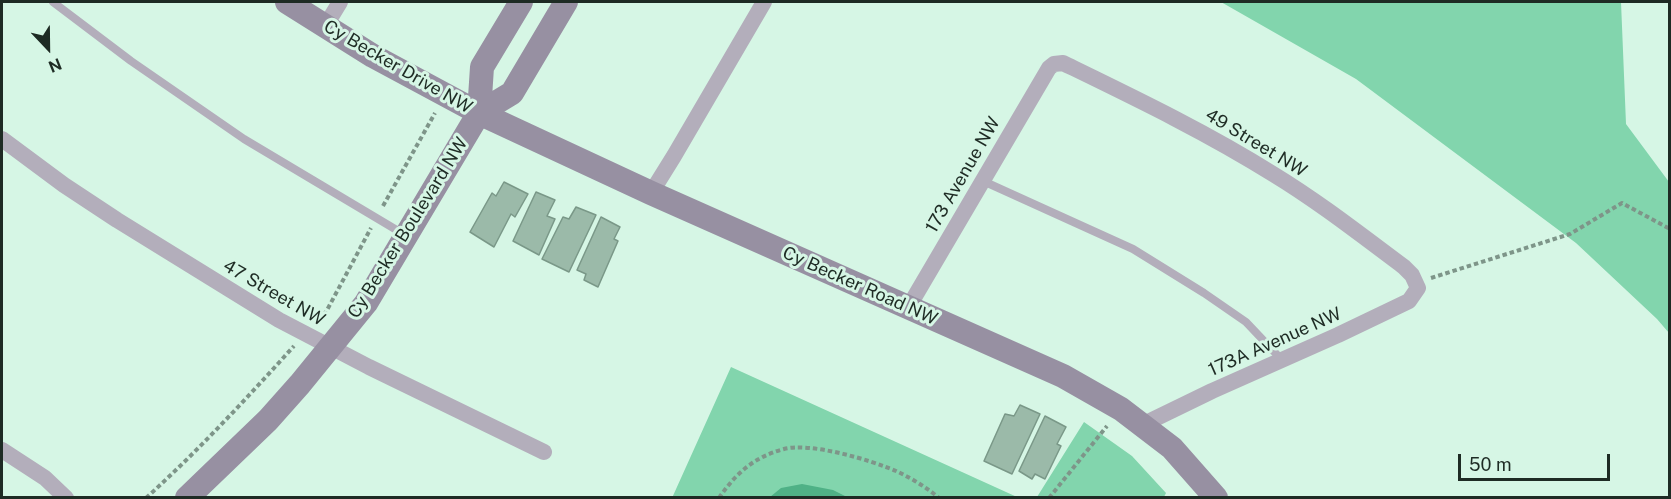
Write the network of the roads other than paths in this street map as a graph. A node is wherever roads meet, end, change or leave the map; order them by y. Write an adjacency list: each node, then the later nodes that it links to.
1 (53, 2): 13 (lane)
2 (286, 2): 7 (street, Cy Becker Drive NW)
3 (340, 2): 7 (street)
4 (521, 2): 9 (street, Cy Becker Boulevard NW)
5 (566, 2): 9 (street, Cy Becker Boulevard NW)
6 (764, 2): 12 (street)
7 (326, 25): 9 (street, Cy Becker Drive NW)
8 (1054, 64): 11 (street, 173 Avenue NW); 14 (street, 49 Street NW)
9 (479, 113): 12 (street, Cy Becker Road NW); 13 (street, Cy Becker Boulevard NW)
10 (2, 139): 16 (street, 47 Street NW)
11 (983, 181): 15 (street, 173 Avenue NW); 17 (lane)
12 (651, 193): 15 (street, Cy Becker Road NW)
13 (406, 236): 16 (street, Cy Becker Boulevard NW)
14 (1417, 285): 17 (street, 173A Avenue NW)
15 (908, 308): 18 (street, Cy Becker Road NW)
16 (330, 347): 20 (street, 47 Street NW); 22 (street, Cy Becker Boulevard NW)
17 (1282, 360): 18 (street, 173A Avenue NW)
18 (1142, 425): 23 (street, Cy Becker Road NW)
19 (2, 450): 21 (street)
20 (544, 452)
21 (66, 498)
22 (188, 498)
23 (1216, 498)

